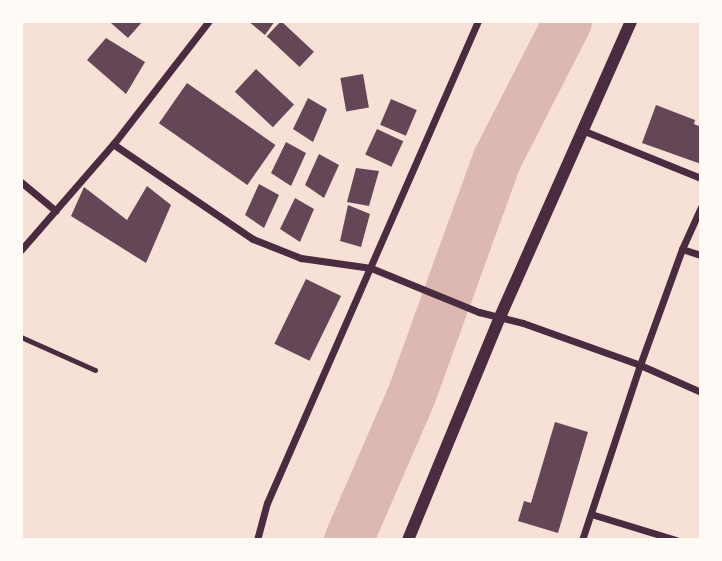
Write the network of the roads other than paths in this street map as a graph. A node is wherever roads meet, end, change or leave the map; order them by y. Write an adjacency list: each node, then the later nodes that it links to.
1 (209, 21): 5 (street)
2 (478, 21): 13 (street)
3 (631, 21): 4 (street)
4 (581, 129): 6 (street); 14 (street)
5 (113, 144): 9 (street); 13 (street)
6 (701, 178)
7 (21, 182): 9 (street)
8 (701, 207): 10 (street)
9 (56, 211): 11 (street)
10 (682, 249): 12 (street); 16 (street)
11 (21, 250)
12 (701, 255)
13 (371, 268): 14 (street); 20 (street)
14 (500, 317): 16 (street); 21 (street)
15 (21, 337): 17 (lane)
16 (640, 365): 18 (street); 19 (street)
17 (94, 370)
18 (701, 392)
19 (591, 514): 22 (street); 23 (street)
20 (257, 540)
21 (408, 540)
22 (582, 540)
23 (676, 540)

